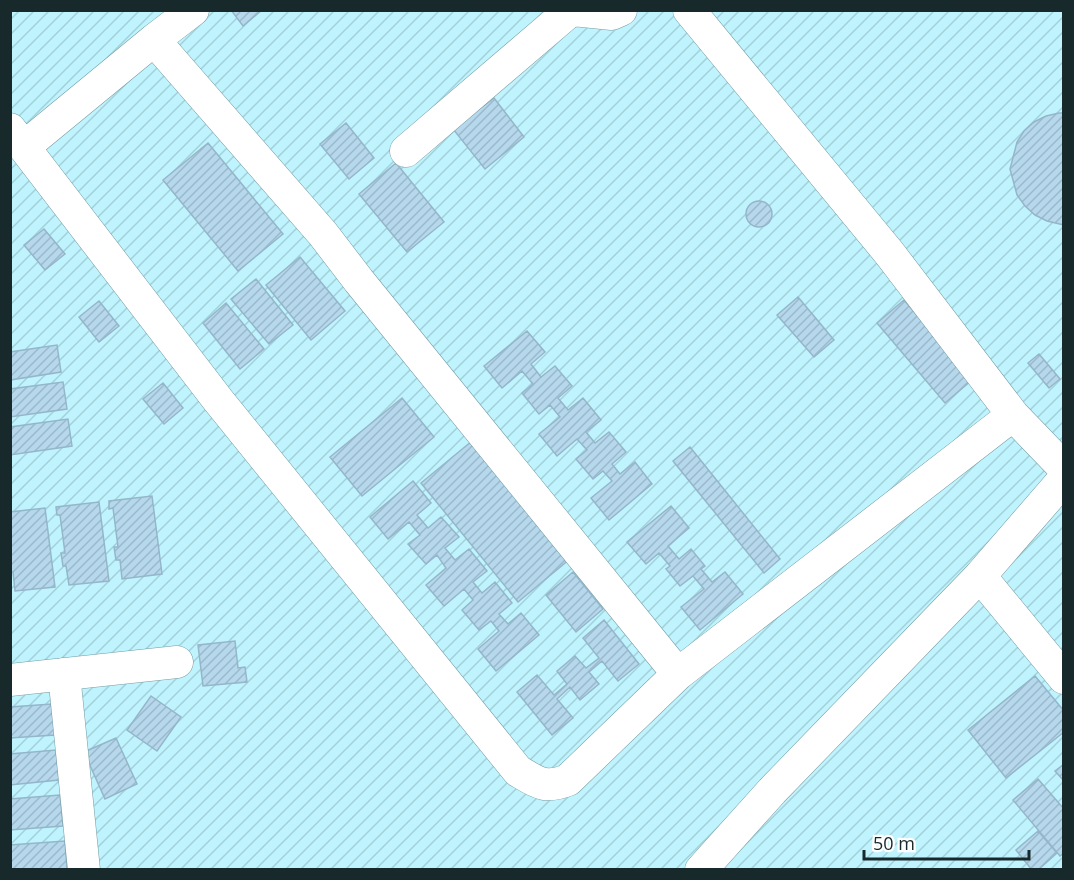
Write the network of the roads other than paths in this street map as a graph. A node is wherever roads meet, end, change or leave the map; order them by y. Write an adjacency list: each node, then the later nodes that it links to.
1 (193, 10): 5 (street)
2 (573, 10): 3 (street); 7 (street)
3 (621, 10)
4 (689, 10): 8 (street)
5 (154, 40): 6 (street); 15 (street)
6 (17, 138): 15 (street)
7 (406, 151)
8 (1013, 415): 9 (street); 15 (street)
9 (1064, 468)
10 (1064, 479): 11 (street)
11 (980, 576): 12 (street); 18 (street)
12 (1058, 660)
13 (177, 662): 14 (street)
14 (64, 674): 16 (street); 17 (street)
15 (678, 675)
16 (10, 681)
17 (84, 870)
18 (701, 870)

